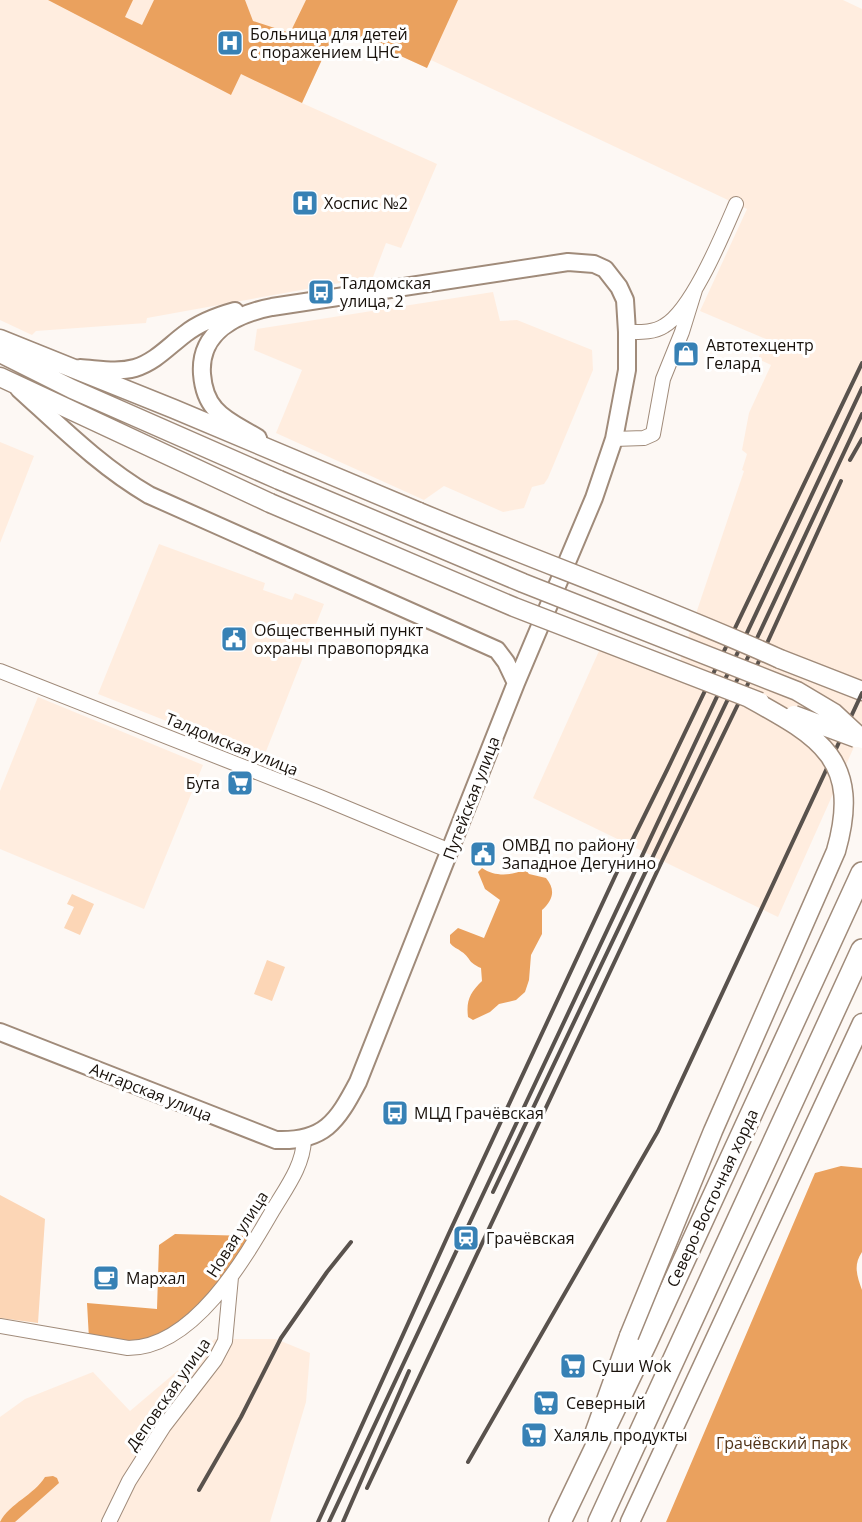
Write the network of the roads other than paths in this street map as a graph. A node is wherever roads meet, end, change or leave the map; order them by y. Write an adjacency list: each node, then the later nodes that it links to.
1 (736, 204): 2 (street)
2 (694, 290): 4 (street); 9 (street)
3 (272, 307): 4 (street, Путейская улица); 7 (street); 10 (street)
4 (627, 332): 9 (street, Путейская улица)
5 (0, 339): 7 (main road)
6 (0, 353): 17 (main road, bridge)
7 (68, 367): 10 (main road)
8 (7, 381): 14 (street); 16 (main road, bridge)
9 (614, 439): 14 (street, Путейская улица)
10 (289, 456): 11 (main road, bridge)
11 (780, 659): 13 (main road); 15 (main road)
12 (0, 670): 18 (street, Талдомская улица)
13 (862, 678)
14 (516, 683): 18 (street, Путейская улица)
15 (862, 691)
16 (749, 698): 17 (main road, bridge); 28 (main road, bridge)
17 (862, 740)
18 (450, 850): 25 (street, Путейская улица)
19 (862, 873): 28 (main road, Северо-Восточная хорда)
20 (862, 950): 24 (main road, Северо-Восточная хорда)
21 (862, 970): 24 (main road)
22 (862, 1023): 31 (main road)
23 (0, 1032): 25 (street, Ангарская улица)
24 (807, 1071): 30 (main road, Северо-Восточная хорда)
25 (304, 1140): 26 (street, Новая улица)
26 (231, 1277): 27 (street, Новая улица); 29 (street, Деповская улица)
27 (0, 1326)
28 (564, 1514)
29 (109, 1522)
30 (599, 1522)
31 (630, 1522)

